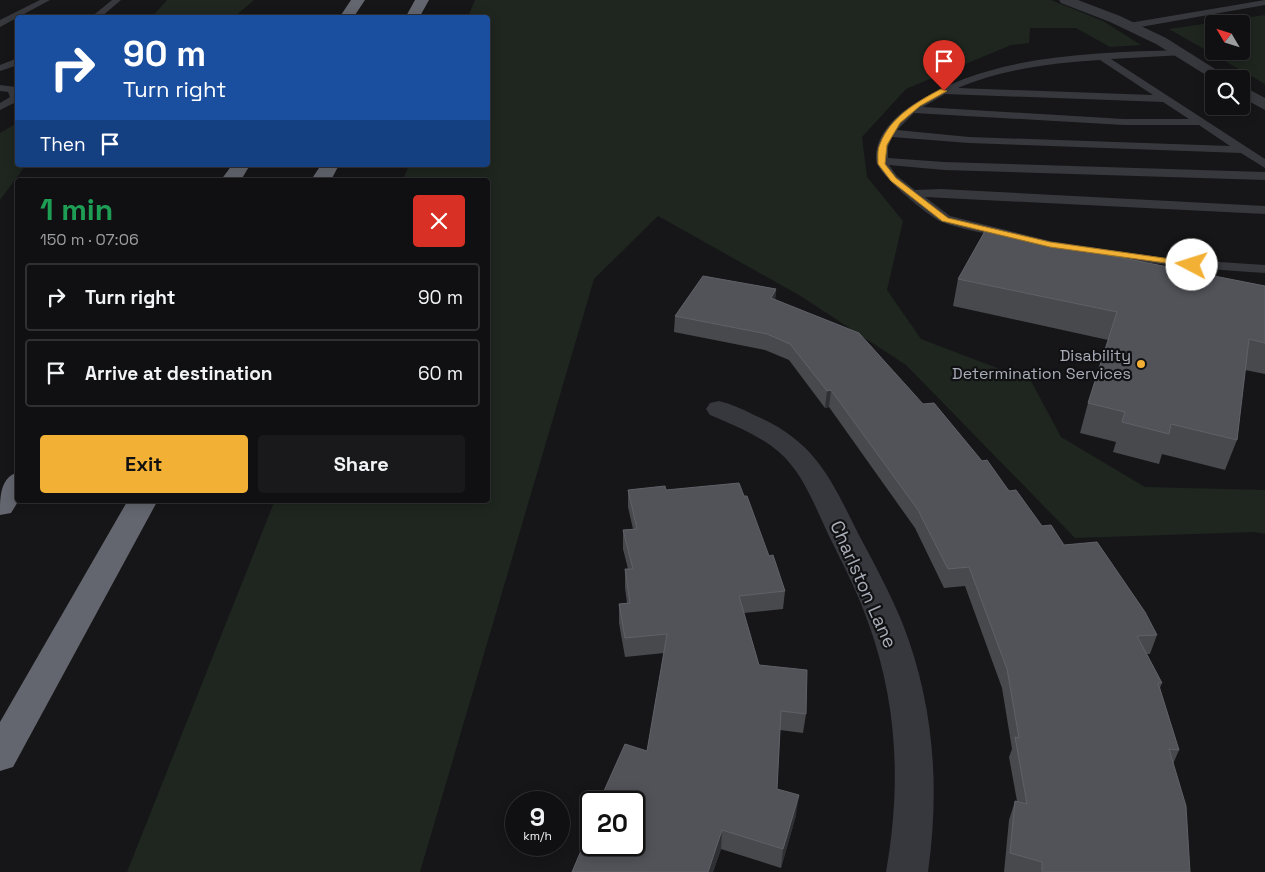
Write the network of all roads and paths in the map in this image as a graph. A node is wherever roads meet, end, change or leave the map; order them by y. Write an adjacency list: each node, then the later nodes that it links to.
1 (46, 0): 8 (lane)
2 (117, 0): 9 (lane)
3 (358, 0): 10 (highway)
4 (422, 0): 11 (highway)
5 (1066, 0): 14 (street)
6 (1256, 0): 7 (lane)
7 (1265, 2): 14 (lane)
8 (17, 15)
9 (98, 15)
10 (348, 15)
11 (414, 15)
12 (15, 16): 13 (lane)
13 (0, 24)
14 (1129, 26): 15 (street)
15 (1180, 53): 16 (lane); 19 (street)
16 (1102, 57): 21 (lane); 25 (lane)
17 (15, 62): 18 (lane)
18 (0, 68)
19 (1208, 70)
20 (0, 88): 22 (lane)
21 (944, 91): 25 (lane); 28 (lane)
22 (15, 96)
23 (1250, 96): 26 (street)
24 (15, 99): 27 (lane)
25 (1168, 99): 29 (lane)
26 (1265, 105)
27 (0, 107)
28 (911, 110): 29 (lane); 30 (lane)
29 (1201, 122): 31 (lane)
30 (890, 133): 31 (lane); 32 (lane)
31 (1243, 150): 33 (lane)
32 (882, 160): 36 (lane); 39 (lane)
33 (1265, 164)
34 (240, 167): 37 (highway)
35 (329, 167): 38 (highway)
36 (1265, 176)
37 (232, 178)
38 (322, 178)
39 (913, 194): 40 (lane); 41 (lane)
40 (1265, 210)
41 (1265, 269)
42 (719, 409): 47 (street, Charlston Lane)
43 (15, 485): 45 (highway)
44 (141, 503): 46 (highway)
45 (0, 506)
46 (0, 756)
47 (907, 872)

